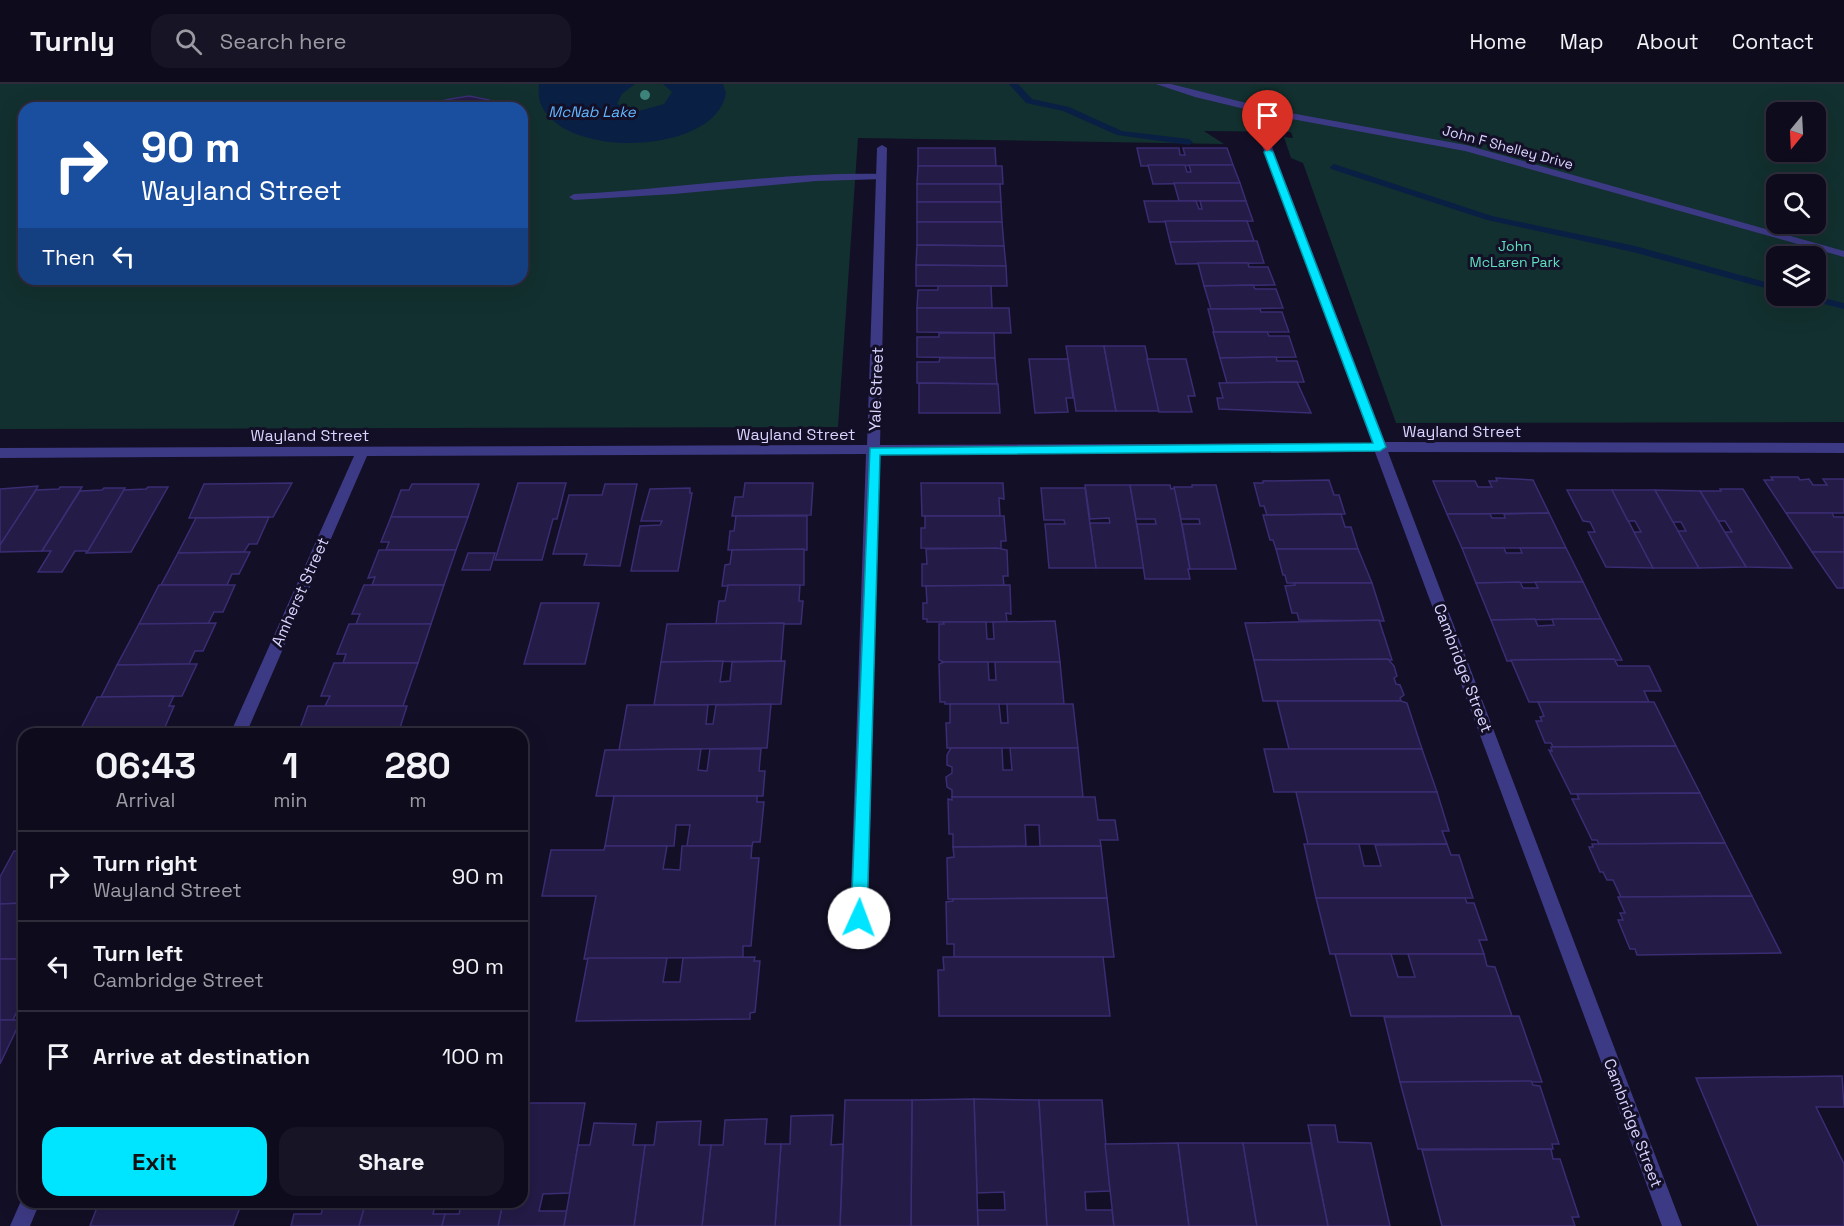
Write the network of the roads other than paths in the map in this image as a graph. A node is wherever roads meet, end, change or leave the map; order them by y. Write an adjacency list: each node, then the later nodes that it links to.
1 (1161, 84): 2 (street, John F Shelley Drive)
2 (1253, 110): 6 (street, John F Shelley Drive); 7 (street, Cambridge Street)
3 (882, 148): 4 (street, Yale Street)
4 (881, 177): 5 (street); 9 (street, Yale Street)
5 (574, 197)
6 (1844, 254)
7 (1380, 447): 8 (street, Wayland Street); 9 (street, Wayland Street); 16 (street, Cambridge Street)
8 (1844, 448)
9 (874, 450): 10 (street, Wayland Street); 13 (street, Yale Street)
10 (363, 451): 11 (street, Wayland Street); 12 (street, Amherst Street)
11 (0, 453)
12 (241, 728)
13 (859, 918)
14 (28, 1208): 15 (street)
15 (20, 1226)
16 (1672, 1226)

